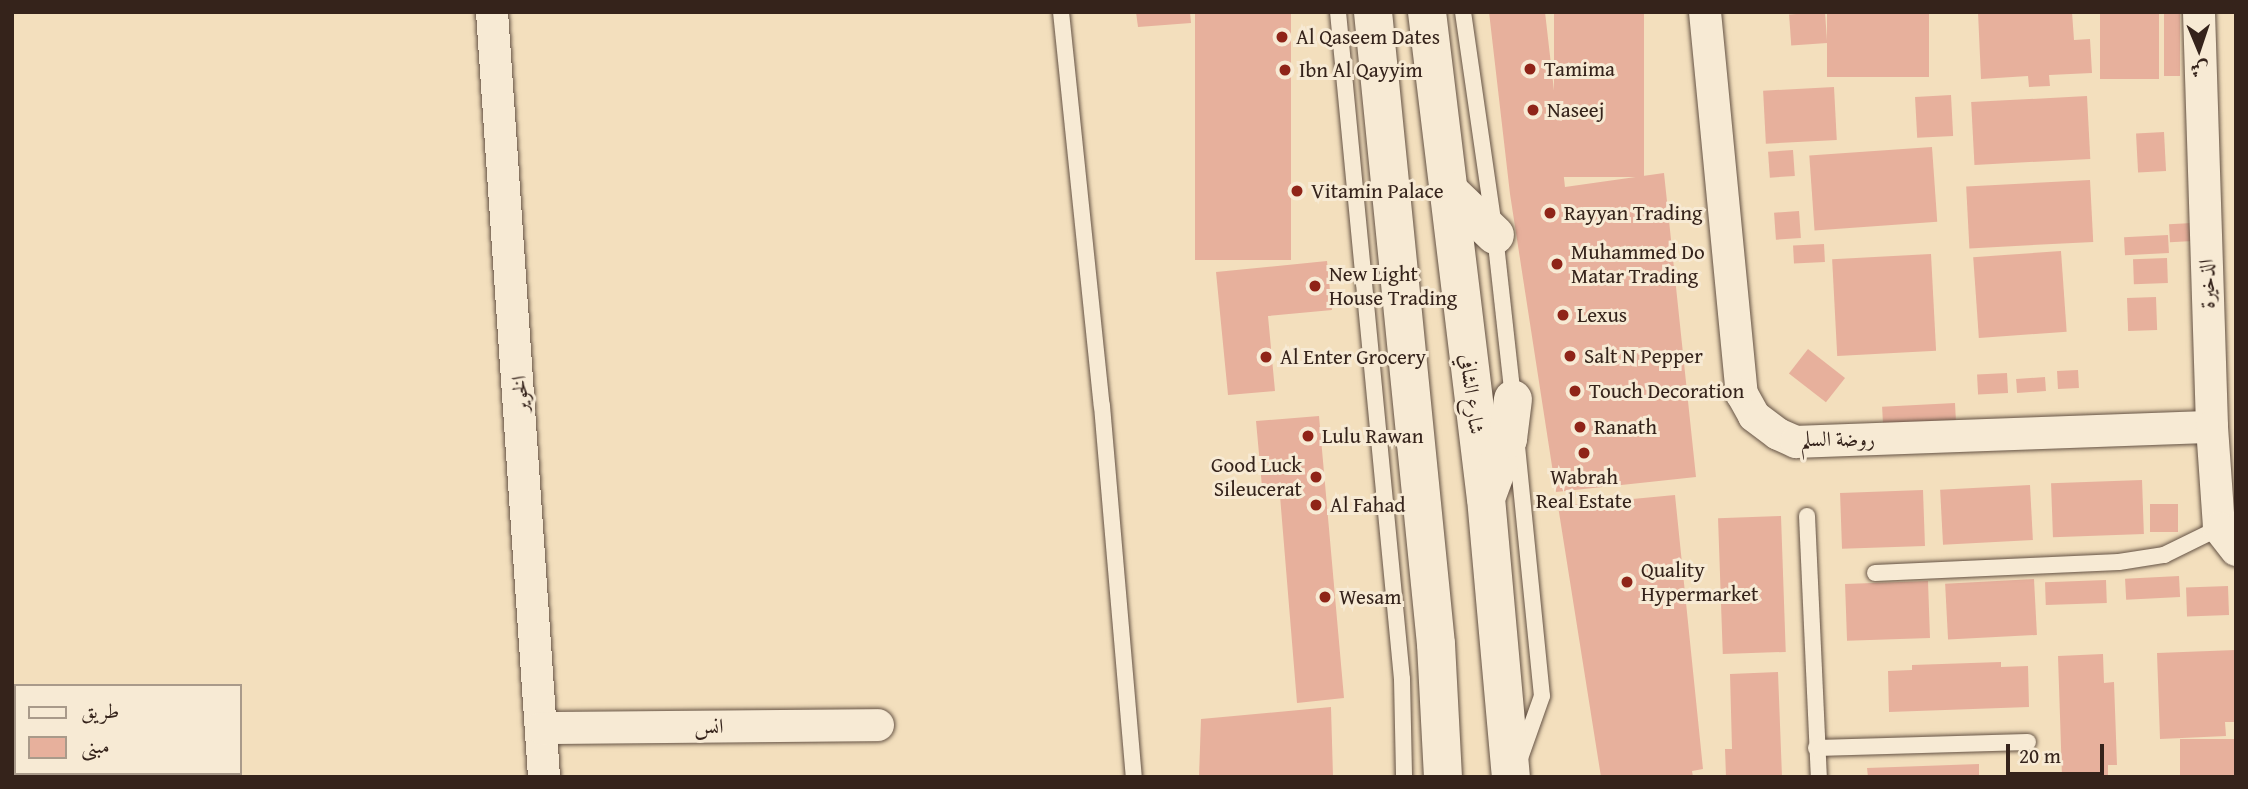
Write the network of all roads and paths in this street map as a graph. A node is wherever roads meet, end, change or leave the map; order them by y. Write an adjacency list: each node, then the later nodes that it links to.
1 (492, 12): 18 (street, الخوير)
2 (1061, 12): 22 (lane)
3 (1338, 12): 23 (lane)
4 (1373, 12): 24 (main road)
5 (1427, 12): 9 (main road, شارع الشافي)
6 (1464, 12): 10 (lane)
7 (1705, 12): 12 (street, روضة السلم)
8 (2199, 12): 12 (street, الذخيرة)
9 (1448, 190): 10 (main road); 13 (main road, شارع الشافي)
10 (1495, 235): 11 (lane)
11 (1513, 399): 13 (main road); 25 (lane)
12 (2212, 427): 15 (street, الذخيرة)
13 (1486, 498): 25 (main road, شارع الشافي)
14 (1807, 516): 20 (lane)
15 (2227, 539): 16 (lane)
16 (1875, 573)
17 (878, 725): 18 (street, انس)
18 (541, 727): 21 (street, الخوير)
19 (2028, 741): 20 (lane)
20 (1816, 748): 26 (lane)
21 (544, 777)
22 (1134, 777)
23 (1404, 777)
24 (1443, 777)
25 (1512, 777)
26 (1819, 777)

